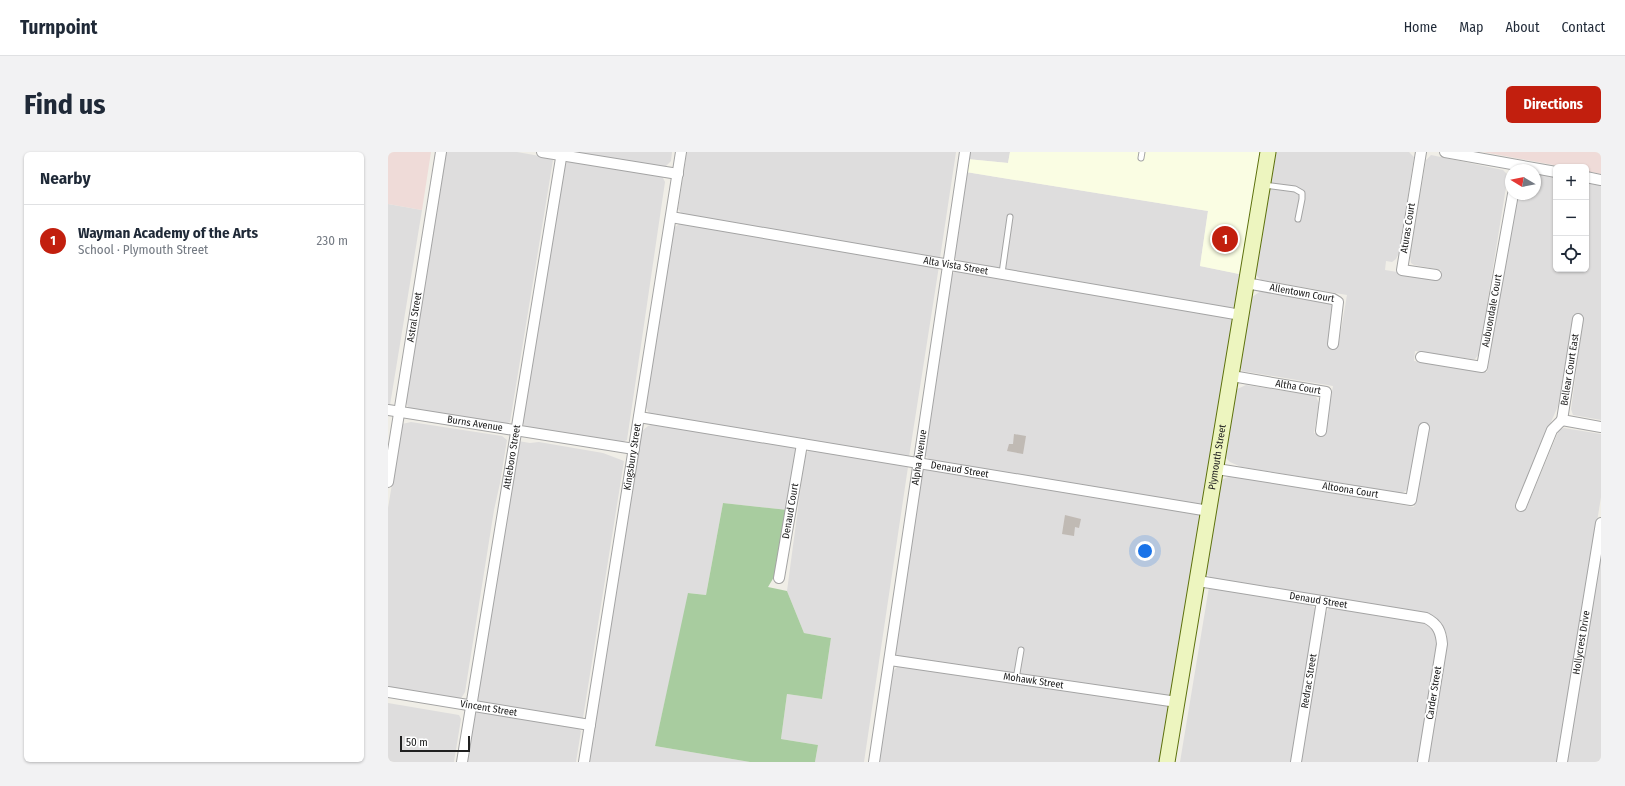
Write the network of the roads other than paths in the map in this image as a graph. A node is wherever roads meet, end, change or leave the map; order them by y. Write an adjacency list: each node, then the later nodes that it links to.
1 (441, 152): 33 (street, Astral Street)
2 (542, 152): 9 (street)
3 (681, 152): 15 (street, Kingsbury Street)
4 (965, 152): 23 (street, Alpha Avenue)
5 (1142, 152): 11 (lane)
6 (1268, 152): 18 (street, Plymouth Street)
7 (1421, 152): 25 (street, Aturas Court)
8 (1445, 152): 10 (street)
9 (562, 154): 15 (street); 38 (street, Attleboro Street)
10 (1465, 154): 12 (street)
11 (1141, 158)
12 (1505, 164)
13 (1541, 170): 14 (street)
14 (1553, 172)
15 (678, 174): 20 (street, Kingsbury Street)
16 (1589, 178): 17 (street)
17 (1601, 180)
18 (1263, 184): 22 (lane); 26 (street, Plymouth Street)
19 (1512, 200): 30 (street, Aubuondale Court)
20 (671, 217): 23 (street, Alta Vista Street); 34 (street, Kingsbury Street)
21 (1010, 217): 24 (lane)
22 (1298, 218)
23 (949, 264): 24 (street, Alta Vista Street); 42 (street, Alpha Avenue)
24 (1002, 274): 27 (street, Alta Vista Street)
25 (1436, 275)
26 (1246, 284): 27 (street, Plymouth Street); 29 (street, Allentown Court)
27 (1241, 315): 31 (street, Plymouth Street)
28 (1578, 319): 35 (street, Bellear Court East)
29 (1333, 344)
30 (1421, 357)
31 (1232, 376): 39 (street, Altha Court); 43 (street, Plymouth Street)
32 (388, 410): 33 (street, Burns Avenue)
33 (399, 412): 38 (street, Burns Avenue); 44 (street, Astral Street)
34 (639, 417): 40 (street, Denaud Street); 41 (street, Kingsbury Street)
35 (1562, 420): 36 (street); 45 (street)
36 (1601, 427)
37 (1424, 428): 43 (street, Altoona Court)
38 (516, 431): 41 (street, Burns Avenue); 57 (street, Attleboro Street)
39 (1321, 431)
40 (802, 444): 42 (street, Denaud Street); 48 (street, Denaud Court)
41 (634, 449): 58 (street, Kingsbury Street)
42 (918, 463): 46 (street, Denaud Street); 53 (street, Alpha Avenue)
43 (1216, 469): 46 (street, Plymouth Street)
44 (388, 482)
45 (1521, 506)
46 (1210, 511): 49 (street, Plymouth Street)
47 (1601, 523): 65 (street, Hollycrest Drive)
48 (779, 578)
49 (1198, 581): 50 (street, Denaud Street); 56 (street, Plymouth Street)
50 (1322, 601): 51 (street, Denaud Street); 63 (street, Redrac Street)
51 (1437, 625): 64 (street, Carder Street)
52 (1021, 650): 54 (lane)
53 (890, 660): 54 (street, Mohawk Street); 61 (street, Alpha Avenue)
54 (1016, 679): 56 (street, Mohawk Street)
55 (388, 692): 57 (street, Vincent Street)
56 (1177, 702): 62 (street, Plymouth Street)
57 (471, 705): 58 (street, Vincent Street); 59 (street, Attleboro Street)
58 (590, 725): 60 (street, Kingsbury Street)
59 (462, 762)
60 (584, 762)
61 (874, 762)
62 (1167, 762)
63 (1296, 762)
64 (1423, 762)
65 (1562, 762)

